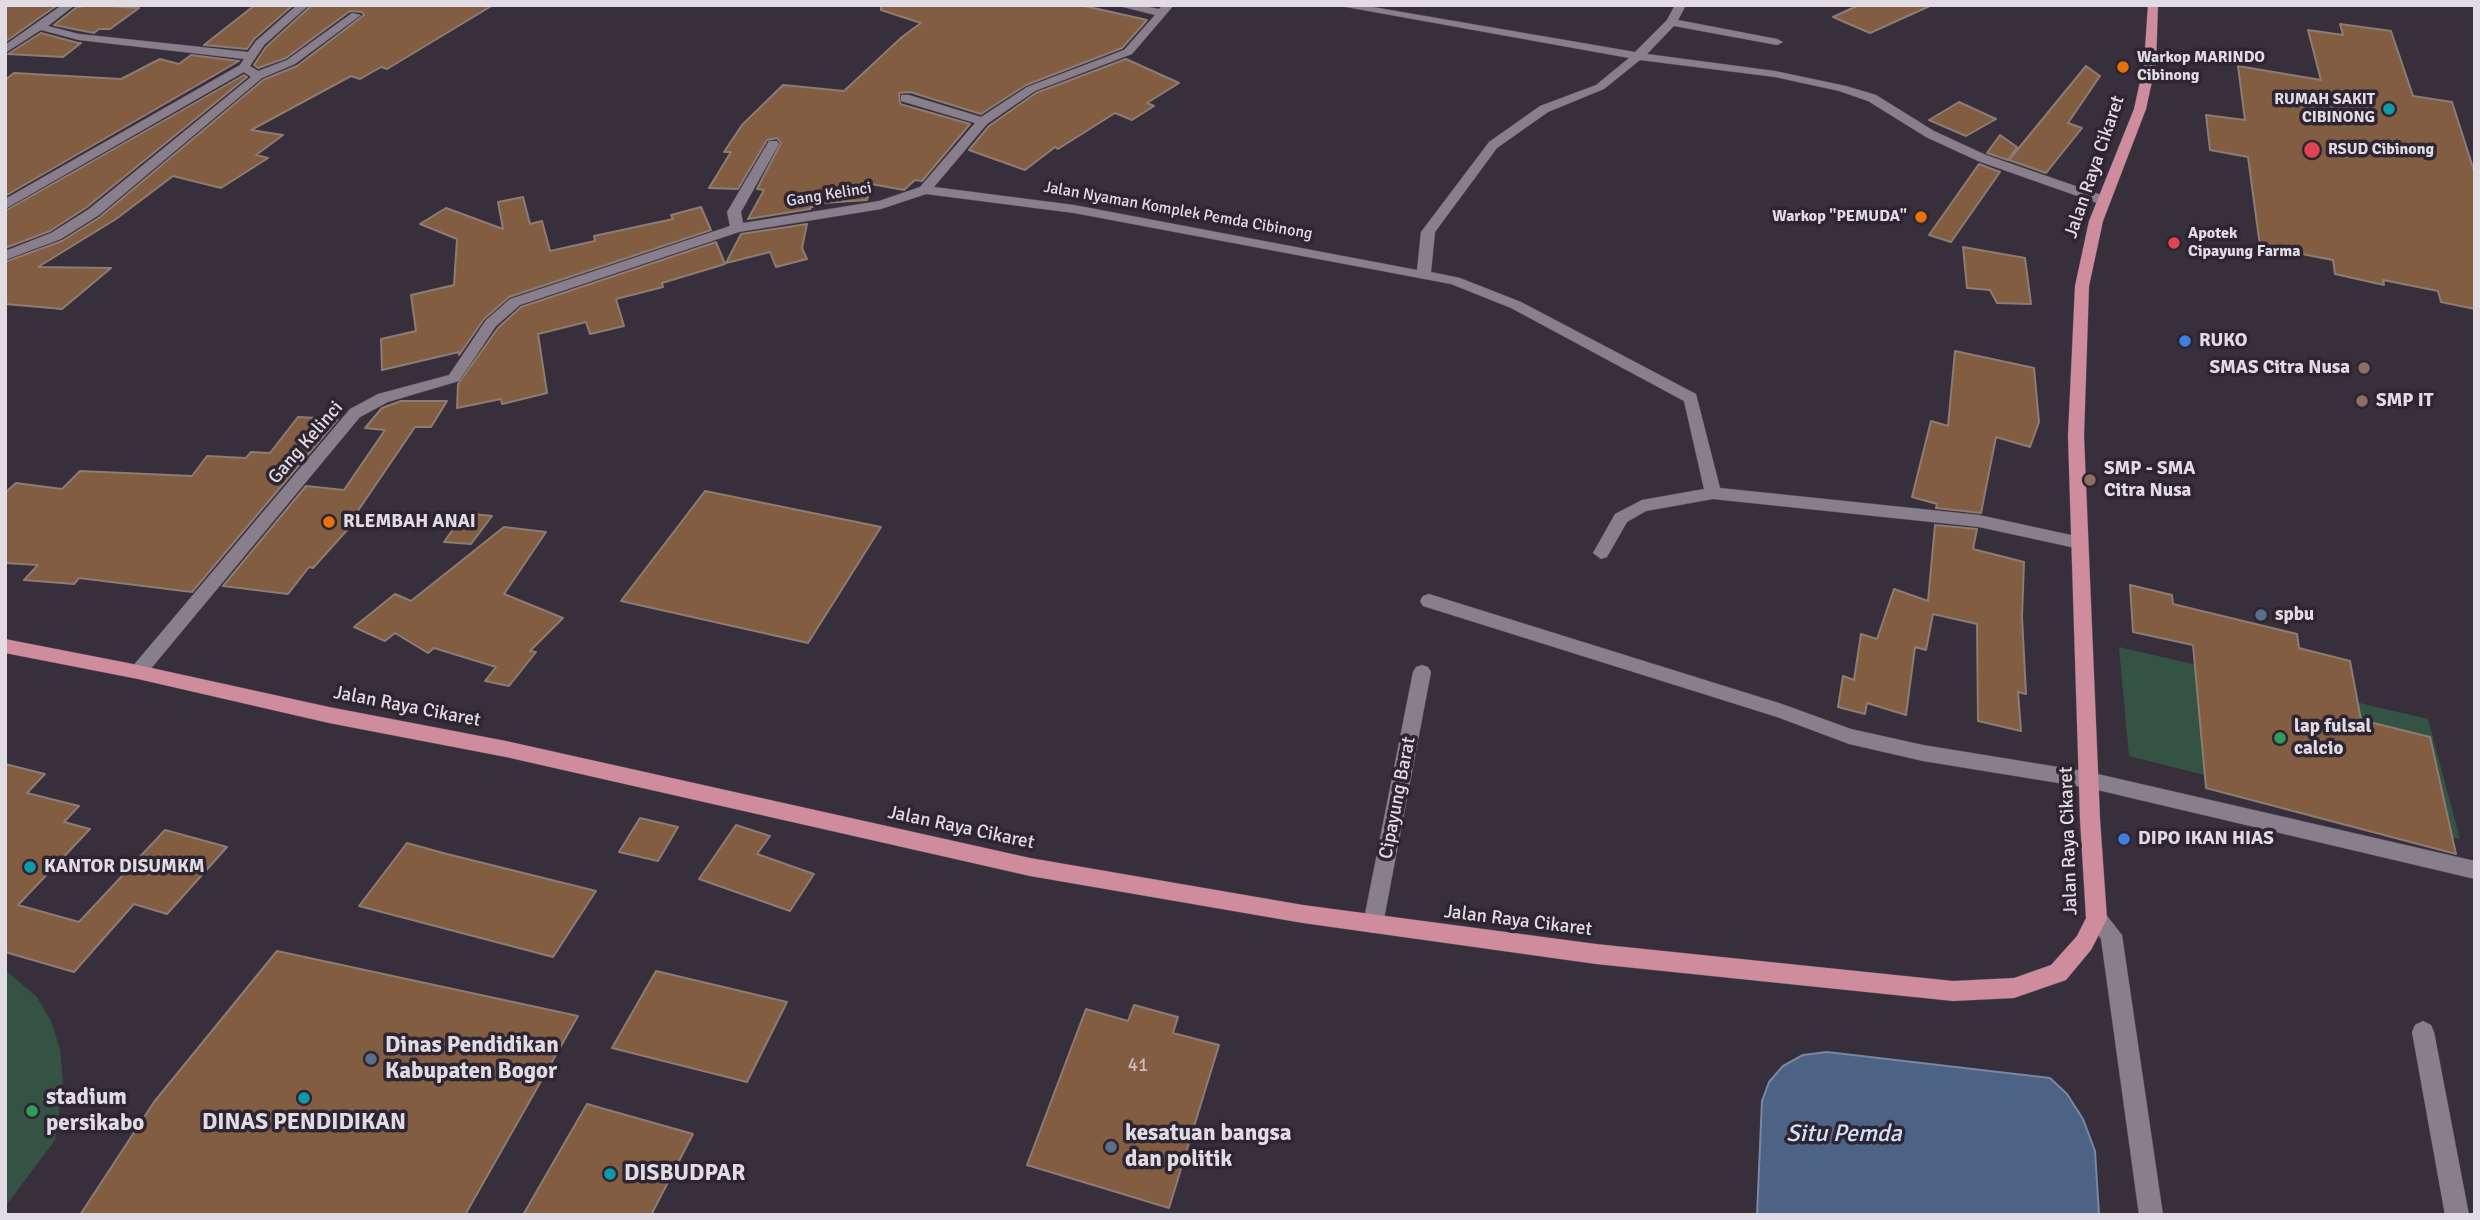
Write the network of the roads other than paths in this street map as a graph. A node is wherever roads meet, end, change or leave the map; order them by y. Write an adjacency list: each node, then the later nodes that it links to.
1 (69, 5): 10 (street)
2 (304, 5): 14 (street)
3 (1120, 5): 7 (street)
4 (1340, 5): 13 (street)
5 (1681, 5): 9 (street)
6 (2153, 5): 20 (main road, Jalan Raya Cikaret)
7 (1165, 9): 17 (street)
8 (356, 15): 15 (street)
9 (1671, 22): 11 (street); 13 (street)
10 (40, 27): 12 (street); 14 (street)
11 (1777, 42)
12 (5, 50)
13 (1638, 55): 20 (street); 24 (street)
14 (247, 61): 15 (street); 21 (street)
15 (257, 76): 23 (street)
16 (905, 98): 17 (street)
17 (983, 121): 19 (street)
18 (773, 144): 22 (street)
19 (925, 190): 22 (street, Gang Kelinci); 24 (street, Jalan Nyaman Komplek Pemda Cibinong)
20 (2105, 201): 26 (main road, Jalan Raya Cikaret)
21 (5, 205)
22 (737, 228): 30 (street, Gang Kelinci)
23 (5, 256)
24 (1424, 273): 25 (street, Jalan Nyaman Komplek Pemda Cibinong)
25 (1713, 494): 26 (street); 27 (street)
26 (2080, 542): 32 (main road, Jalan Raya Cikaret)
27 (1601, 553)
28 (1429, 601): 32 (street)
29 (5, 646): 30 (main road, Jalan Raya Cikaret)
30 (138, 672): 35 (main road, Jalan Raya Cikaret)
31 (1422, 673): 35 (street, Cipayung Barat)
32 (2089, 780): 33 (street); 34 (main road, Jalan Raya Cikaret)
33 (2475, 870)
34 (2097, 919): 35 (main road, Jalan Raya Cikaret); 37 (street)
35 (1373, 924)
36 (2423, 1031): 38 (street)
37 (2151, 1215)
38 (2457, 1215)

